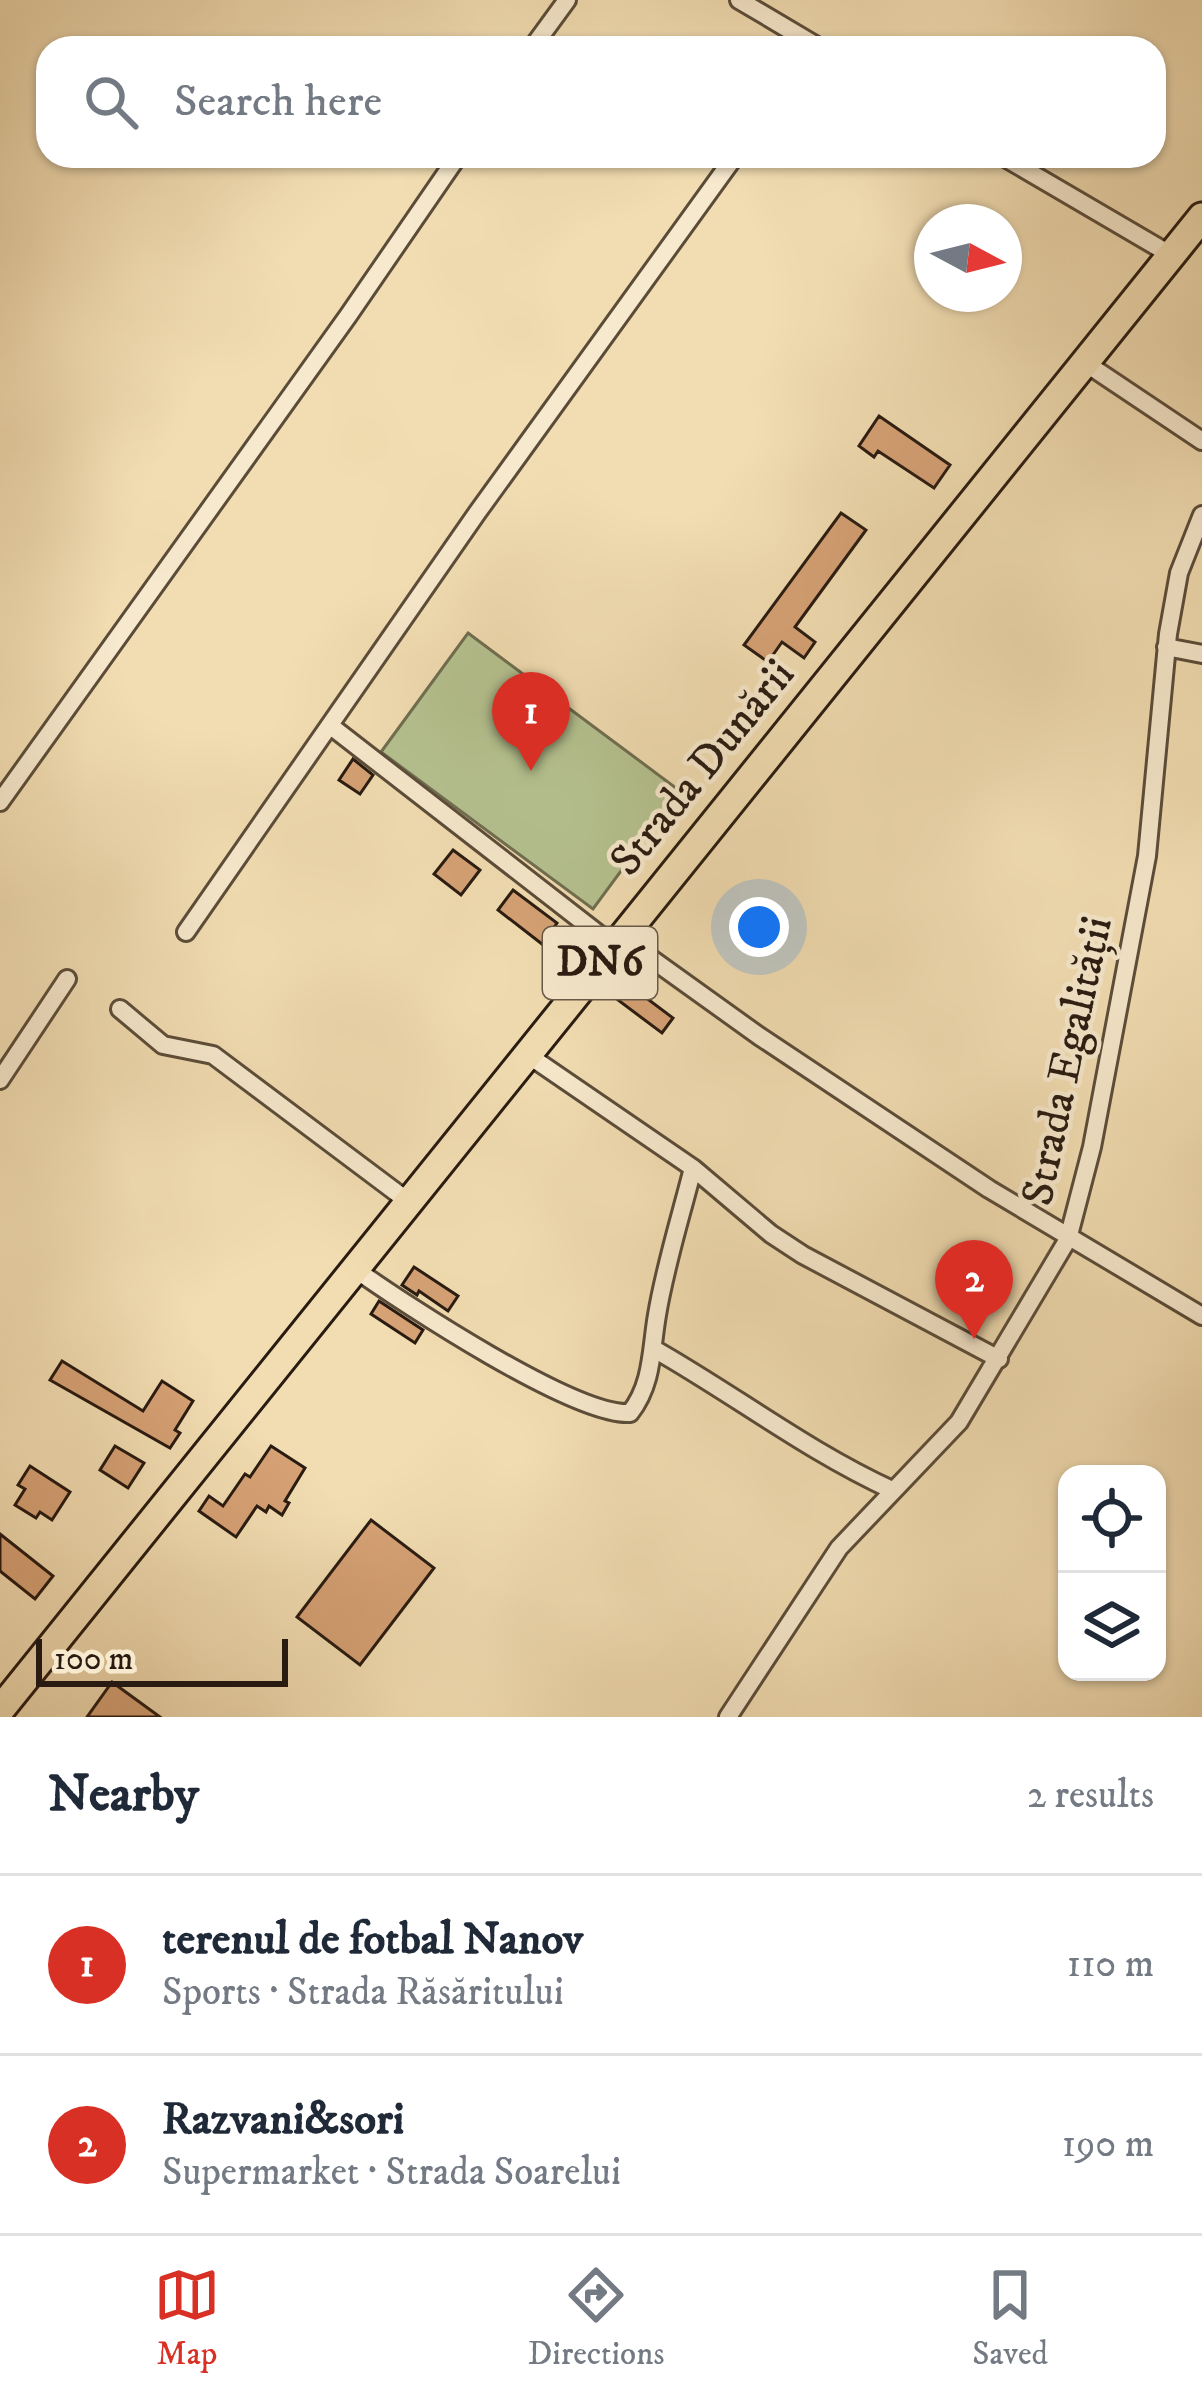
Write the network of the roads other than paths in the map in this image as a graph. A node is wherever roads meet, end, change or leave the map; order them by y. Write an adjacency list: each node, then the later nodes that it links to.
1 (566, 0): 3 (street)
2 (739, 0): 4 (street)
3 (540, 36)
4 (796, 36)
5 (450, 168): 16 (street)
6 (726, 168): 15 (street)
7 (1022, 168): 9 (street)
8 (1202, 217): 9 (main road, Strada Dunării / DN6)
9 (1171, 256): 10 (main road, Strada Dunării / DN6)
10 (1084, 362): 11 (street); 18 (main road, Strada Dunării / DN6)
11 (1202, 441)
12 (1202, 515): 13 (street, Strada Egalității)
13 (1166, 647): 14 (street); 25 (street, Strada Egalității)
14 (1202, 654)
15 (332, 727): 17 (street); 18 (street, Strada Egalității)
16 (0, 802)
17 (186, 932)
18 (618, 942): 21 (main road, Strada Dunării / DN6); 25 (street, Strada Egalității)
19 (67, 979): 22 (street)
20 (120, 1009): 24 (street)
21 (528, 1054): 23 (street); 24 (main road, Strada Dunării / DN6)
22 (0, 1080)
23 (693, 1168): 28 (street); 29 (street)
24 (410, 1202): 26 (main road, Strada Dunării / DN6)
25 (1068, 1240): 27 (street); 29 (street)
26 (355, 1269): 28 (street); 31 (main road, Strada Dunării / DN6)
27 (1202, 1316)
28 (654, 1349): 30 (street)
29 (999, 1359): 30 (street)
30 (892, 1490): 32 (street)
31 (0, 1710)
32 (728, 1717)

